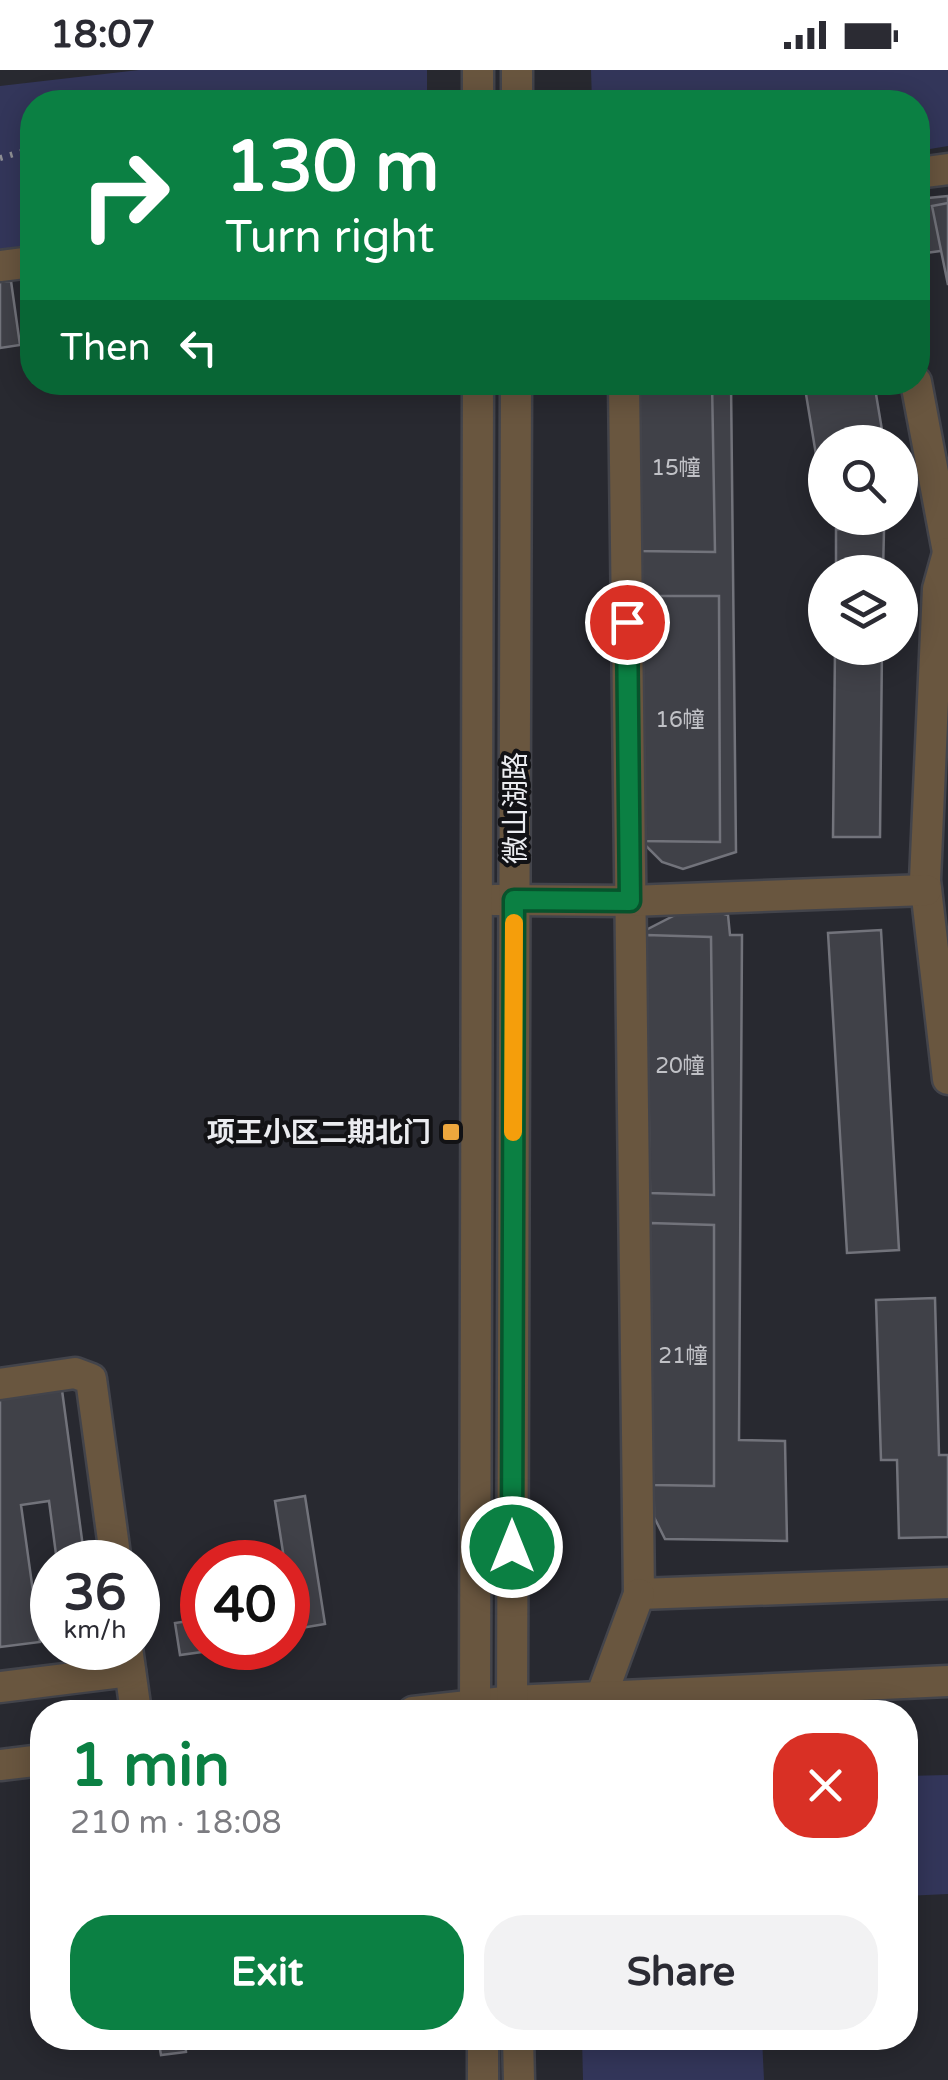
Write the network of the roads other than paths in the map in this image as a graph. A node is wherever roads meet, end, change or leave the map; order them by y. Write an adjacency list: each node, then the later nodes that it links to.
1 (478, 395): 7 (street, 微山湖路)
2 (516, 395): 8 (street, 微山湖路)
3 (624, 395): 9 (street)
4 (918, 395): 5 (street)
5 (948, 552): 6 (street)
6 (926, 890): 9 (street); 10 (street)
7 (476, 900): 8 (street); 21 (street, 微山湖路)
8 (514, 900): 9 (street); 22 (street, 微山湖路)
9 (630, 901): 14 (street)
10 (948, 1079)
11 (0, 1384): 12 (street)
12 (113, 1540)
13 (948, 1583): 14 (street)
14 (639, 1594): 19 (street)
15 (78, 1670): 18 (street)
16 (130, 1670): 20 (street)
17 (948, 1681): 19 (street)
18 (0, 1687)
19 (601, 1697): 23 (street)
20 (134, 1700)
21 (475, 1700)
22 (512, 1700)
23 (574, 1700)
24 (30, 1761): 25 (street)
25 (0, 1765)
26 (483, 2050): 28 (street)
27 (518, 2050): 29 (street)
28 (484, 2080)
29 (519, 2080)

